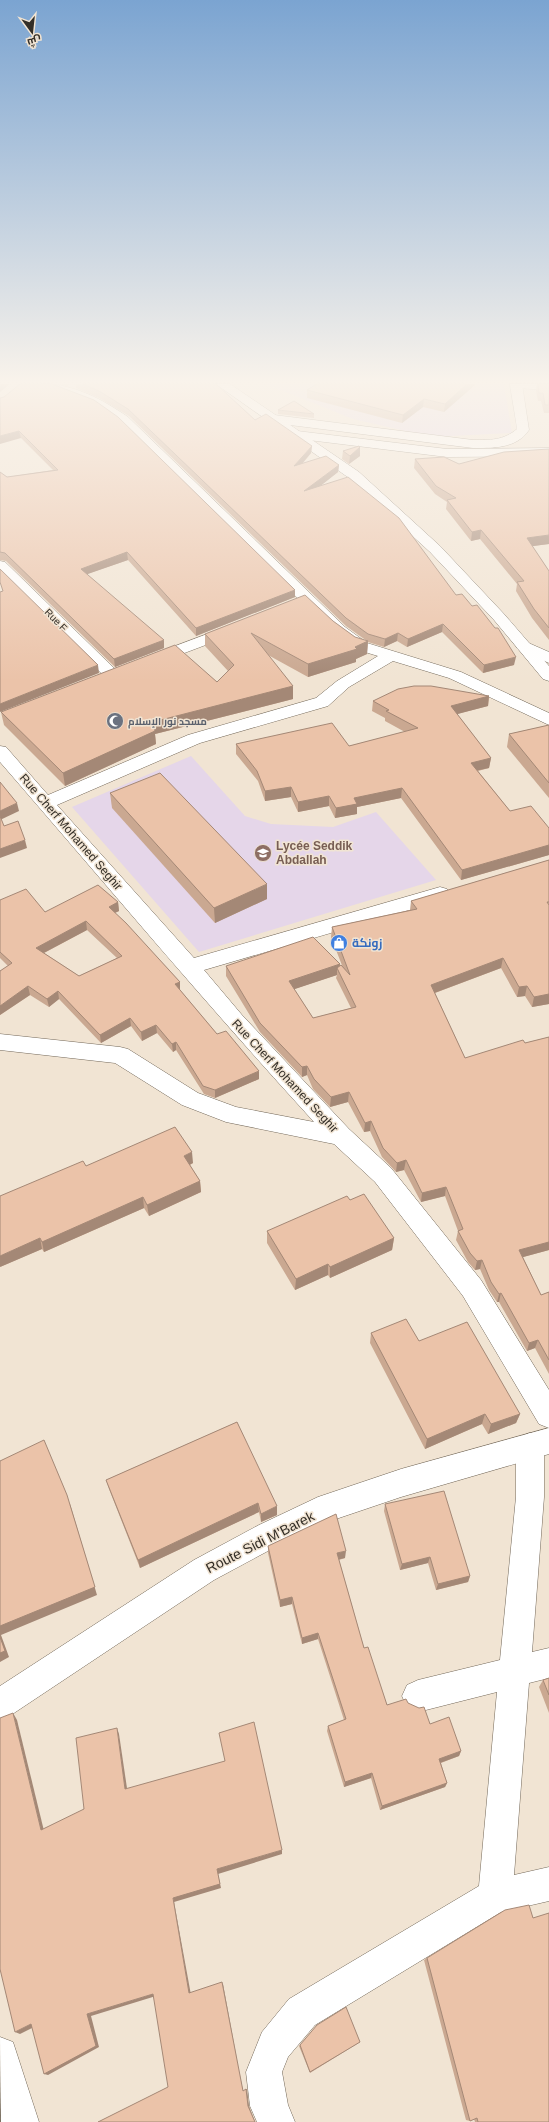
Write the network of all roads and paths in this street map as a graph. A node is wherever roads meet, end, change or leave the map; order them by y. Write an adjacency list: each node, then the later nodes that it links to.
1 (186, 483): 5 (street)
2 (362, 483): 6 (street)
3 (0, 565): 4 (street, Rue F)
4 (251, 622)
5 (391, 656): 7 (street); 9 (street)
6 (547, 668)
7 (549, 720)
8 (0, 751): 9 (street, Rue Cherf Mohamed Seghir)
9 (45, 803): 11 (street, Rue Cherf Mohamed Seghir)
10 (457, 889): 11 (street)
11 (190, 967): 13 (street, Rue Cherf Mohamed Seghir)
12 (0, 1042): 13 (street)
13 (341, 1136): 14 (street, Rue Cherf Mohamed Seghir)
14 (549, 1415)
15 (539, 1444): 17 (street); 19 (street, Route Sidi M'Barek)
16 (549, 1663): 17 (street)
17 (517, 1671): 18 (street); 21 (street)
18 (418, 1696)
19 (0, 1704)
20 (549, 1884): 21 (street)
21 (495, 1896): 24 (street)
22 (0, 2055): 23 (street)
23 (20, 2122)
24 (276, 2122)

